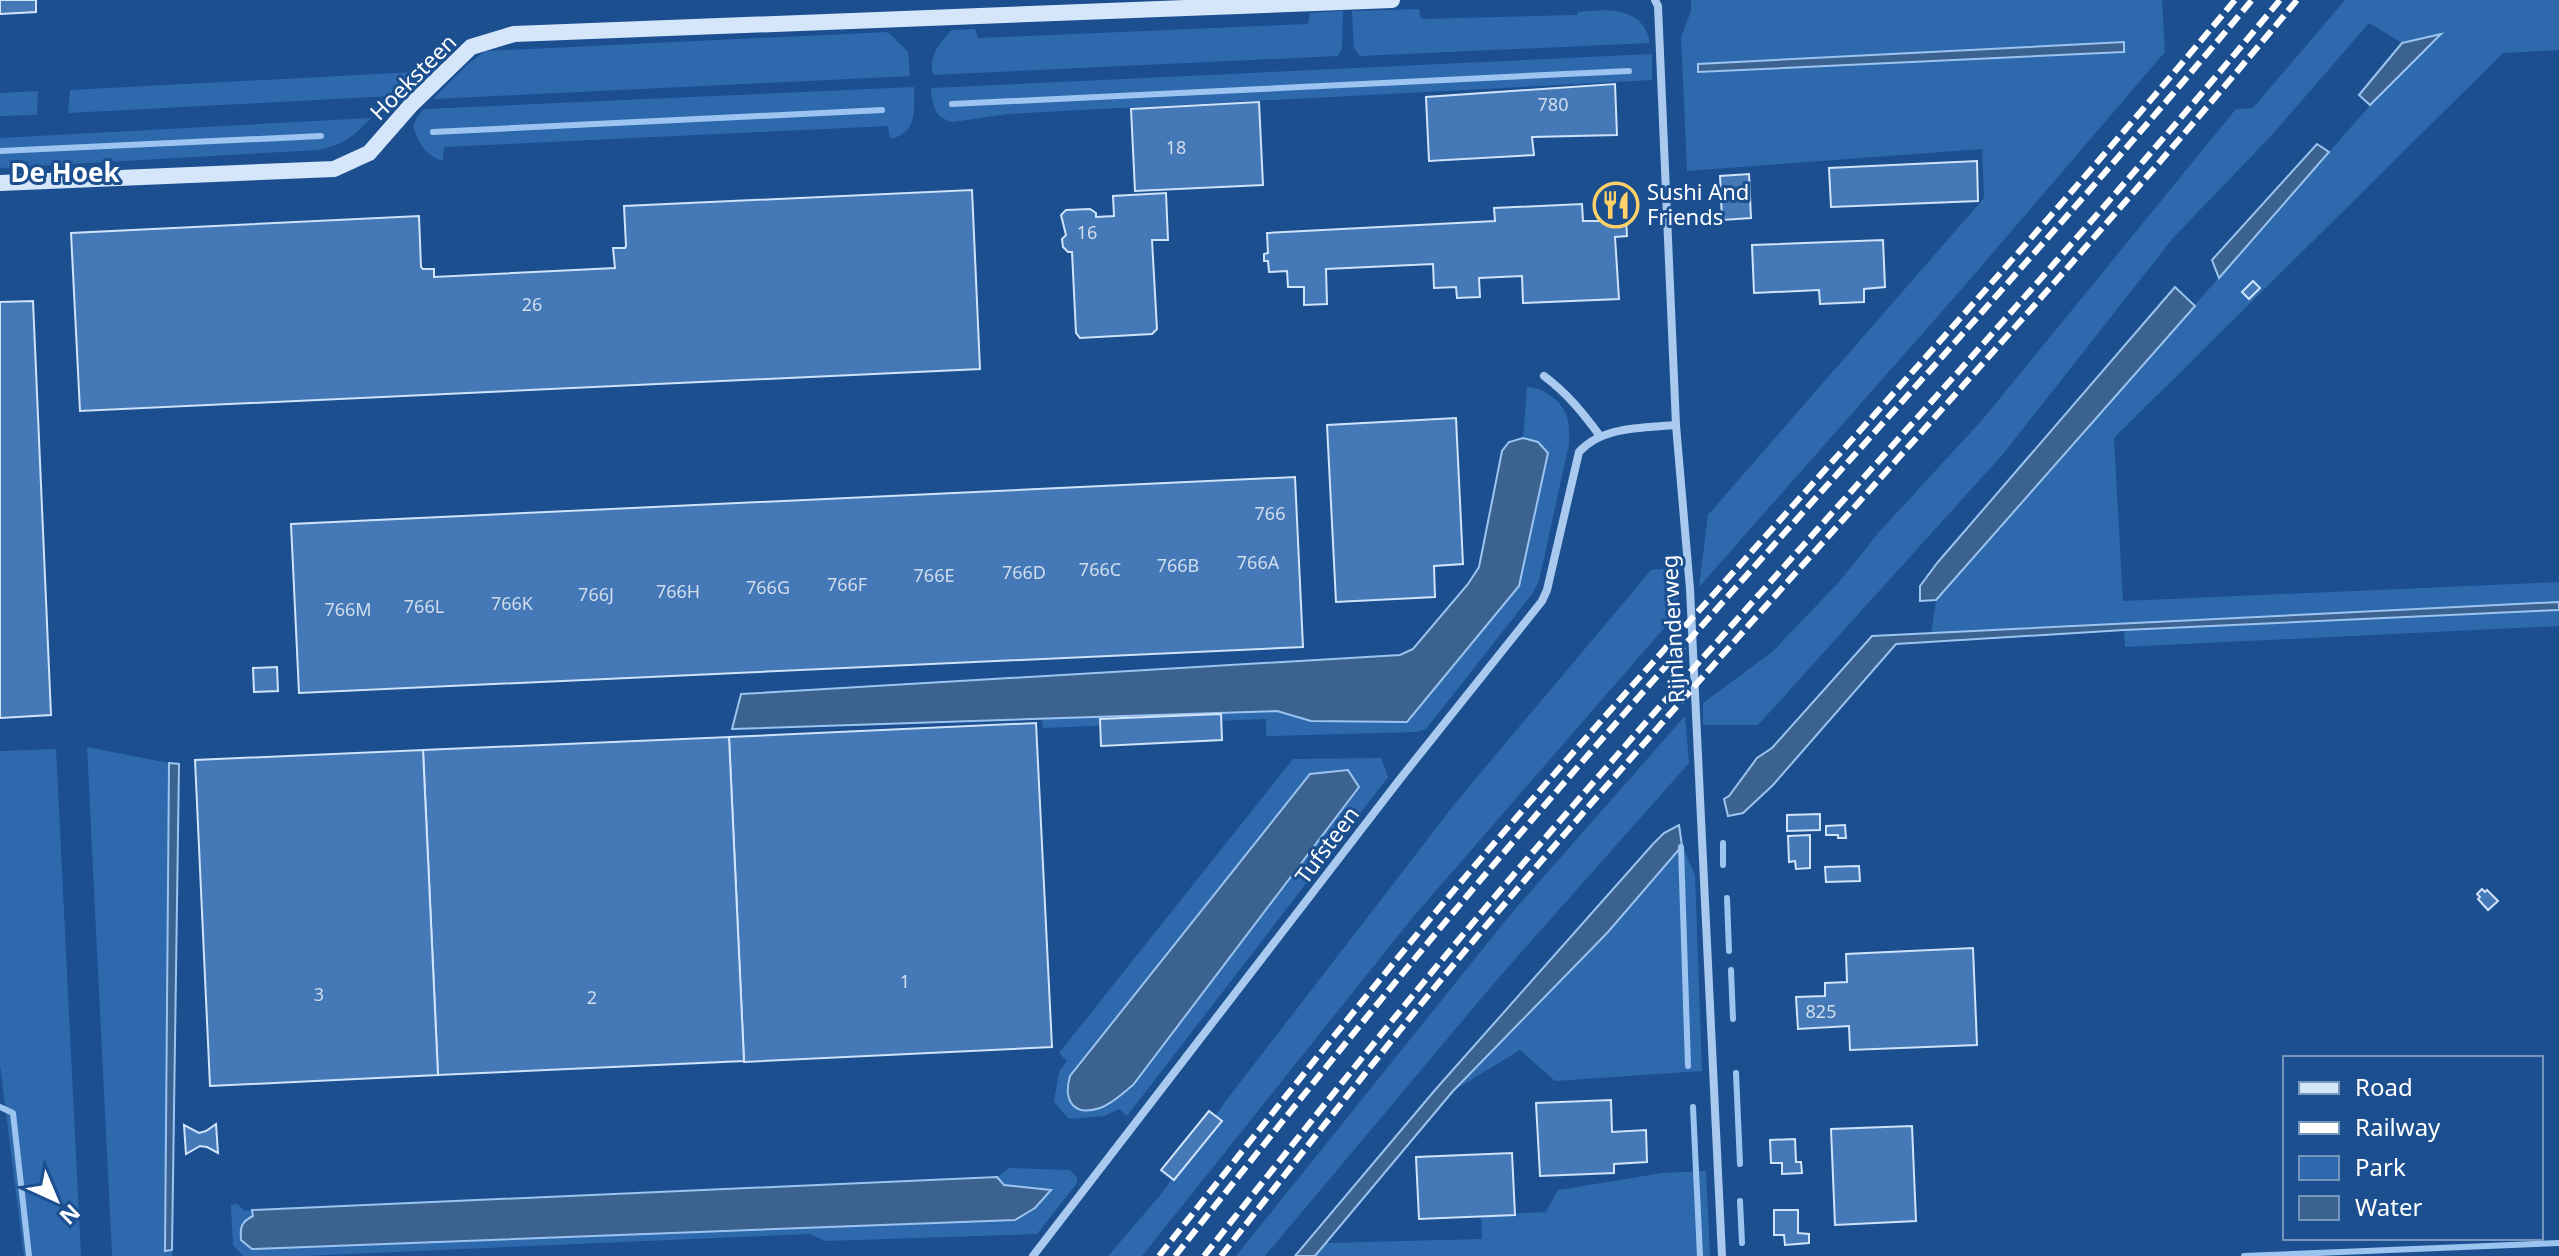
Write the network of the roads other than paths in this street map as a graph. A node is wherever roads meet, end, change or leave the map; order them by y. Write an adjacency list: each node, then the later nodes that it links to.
1 (1355, 0): 2 (street, Hoeksteen); 4 (street, Hoeksteen)
2 (1392, 0)
3 (1655, 0): 6 (street, Rijnlanderweg)
4 (0, 183)
5 (1544, 376): 7 (street)
6 (1676, 425): 7 (street); 9 (street, Rijnlanderweg)
7 (1600, 436): 8 (street, Tufsteen)
8 (1033, 1256)
9 (1722, 1256)

